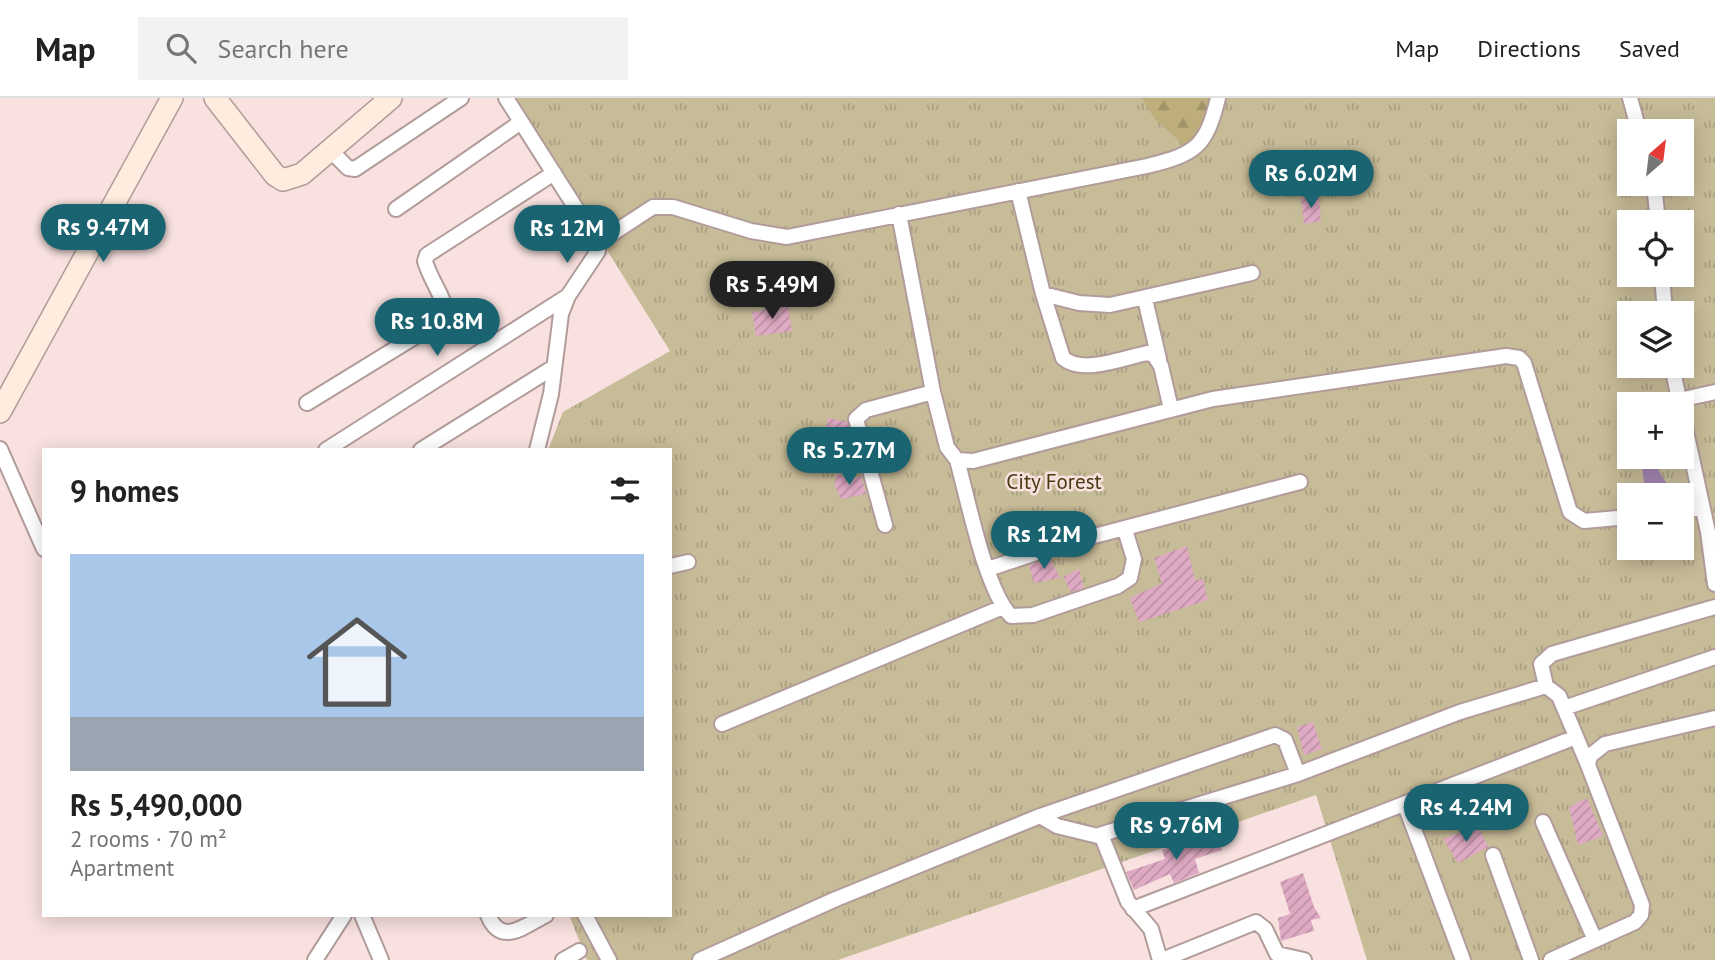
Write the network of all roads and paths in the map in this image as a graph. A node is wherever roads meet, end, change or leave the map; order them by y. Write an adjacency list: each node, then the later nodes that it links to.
1 (172, 98): 27 (street)
2 (215, 98): 10 (street)
3 (391, 98): 10 (street)
4 (461, 98): 10 (street)
5 (506, 98): 9 (street)
6 (1218, 98): 12 (street)
7 (1630, 98): 8 (street)
8 (1636, 119)
9 (521, 122): 11 (street); 13 (street)
10 (330, 150)
11 (554, 173): 15 (street); 25 (street)
12 (1018, 191): 14 (street); 17 (street)
13 (396, 209)
14 (899, 214): 15 (street); 23 (street)
15 (598, 243): 18 (street)
16 (1252, 272): 19 (street)
17 (1043, 293): 19 (street); 20 (street)
18 (568, 296): 21 (street); 28 (street)
19 (1145, 299): 20 (street)
20 (1159, 359): 26 (street)
21 (554, 367): 29 (street); 30 (street)
22 (1715, 392): 24 (street)
23 (933, 393): 32 (street); 38 (street)
24 (1694, 400)
25 (307, 403)
26 (1171, 409): 32 (street); 37 (street)
27 (0, 412)
28 (329, 448)
29 (424, 448)
30 (537, 448)
31 (0, 449): 40 (street)
32 (957, 460): 43 (street)
33 (1693, 469): 35 (street)
34 (1300, 482): 39 (street)
35 (1702, 509): 36 (street); 44 (street)
36 (1694, 510)
37 (1617, 518)
38 (885, 525)
39 (1125, 530): 43 (street); 45 (street)
40 (42, 544)
41 (688, 562): 42 (street)
42 (672, 566)
43 (988, 569): 45 (street)
44 (1715, 584)
45 (1003, 607): 51 (street)
46 (1715, 607): 48 (street)
47 (1715, 657): 49 (street)
48 (1546, 686): 49 (street); 54 (street)
49 (1564, 708): 52 (street)
50 (1715, 718): 53 (street)
51 (722, 724)
52 (1576, 737): 53 (street); 55 (street)
53 (1588, 765): 66 (street)
54 (1298, 774): 56 (street); 58 (street)
55 (1405, 805): 60 (street); 75 (street)
56 (1040, 816): 58 (street); 72 (street)
57 (1543, 822): 66 (street)
58 (1099, 835): 60 (street)
59 (1493, 855): 76 (street)
60 (1133, 909): 73 (street)
61 (344, 917): 68 (street)
62 (363, 917): 69 (street)
63 (489, 917): 64 (street)
64 (542, 917)
65 (586, 917): 71 (street)
66 (1595, 940): 77 (street)
67 (579, 951): 70 (street)
68 (315, 960)
69 (382, 960)
70 (563, 960)
71 (609, 960)
72 (701, 960)
73 (1161, 960): 74 (street)
74 (1304, 960)
75 (1463, 960)
76 (1531, 960)
77 (1551, 960)

